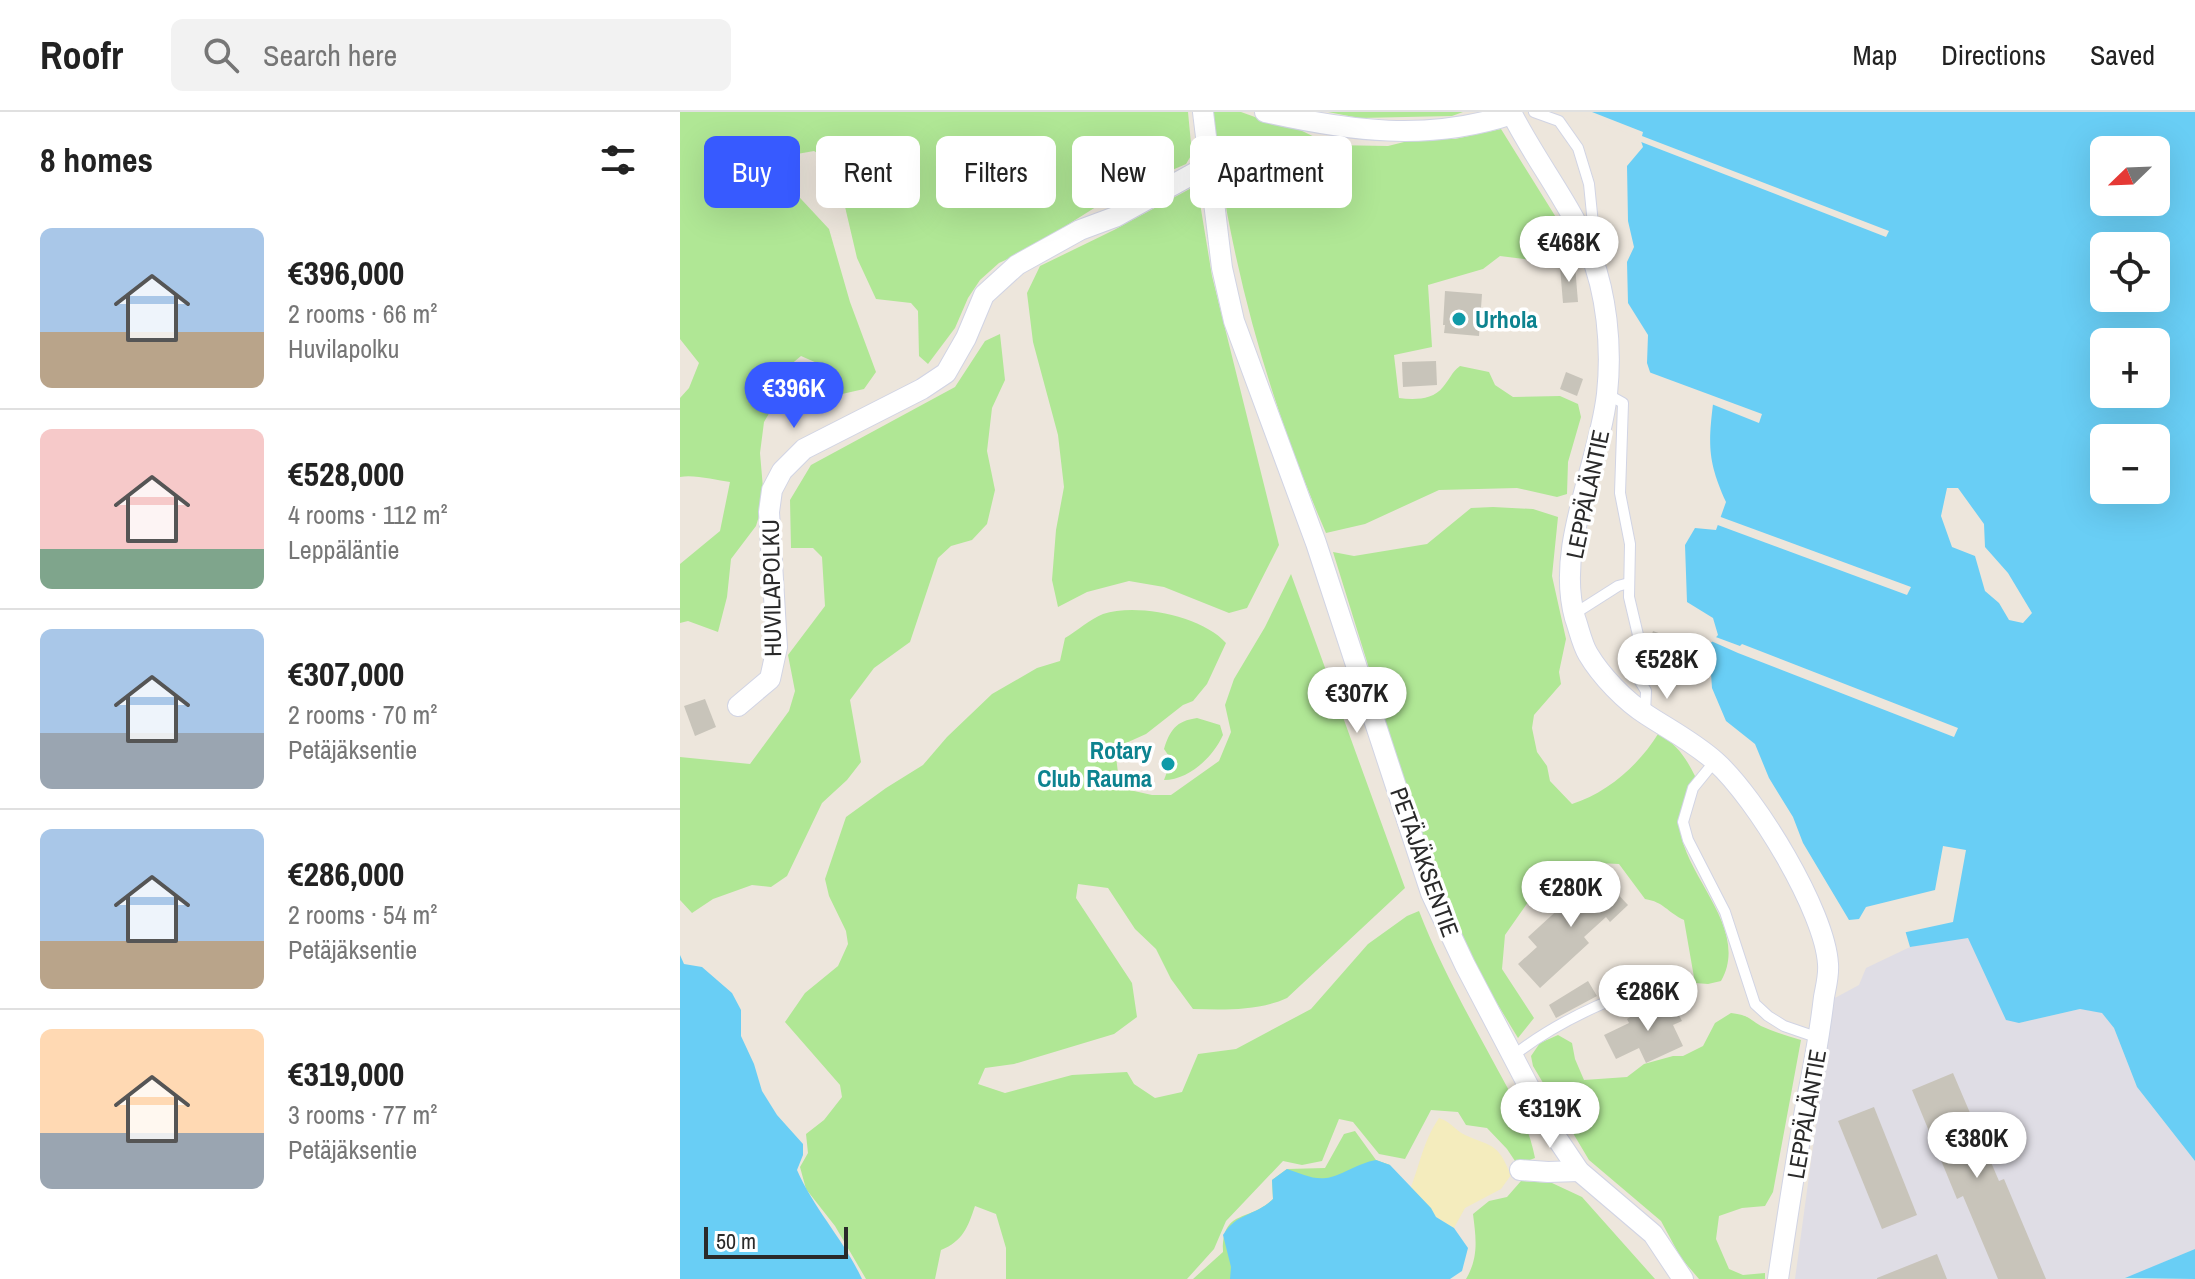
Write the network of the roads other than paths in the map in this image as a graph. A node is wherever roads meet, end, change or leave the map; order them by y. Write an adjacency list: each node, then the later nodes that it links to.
1 (1203, 112): 5 (street, PETÄJÄKSENTIE)
2 (1265, 112): 4 (street)
3 (1534, 112): 8 (lane)
4 (1516, 113): 8 (street, LEPPÄLÄNTIE)
5 (1206, 136)
6 (1190, 175): 12 (street, HUVILAPOLKU)
7 (1214, 208): 17 (street, PETÄJÄKSENTIE)
8 (1588, 245): 9 (street, LEPPÄLÄNTIE)
9 (1607, 394): 10 (lane); 11 (street, LEPPÄLÄNTIE)
10 (1629, 583): 11 (lane); 13 (lane)
11 (1574, 614): 13 (street, LEPPÄLÄNTIE)
12 (738, 706)
13 (1645, 714): 14 (street, LEPPÄLÄNTIE)
14 (1715, 761): 16 (street, LEPPÄLÄNTIE); 16 (lane)
15 (1631, 992): 17 (lane)
16 (1819, 1038): 21 (street, LEPPÄLÄNTIE)
17 (1513, 1056): 19 (street, PETÄJÄKSENTIE)
18 (1520, 1170): 19 (street)
19 (1579, 1171): 20 (street, PETÄJÄKSENTIE)
20 (1683, 1279)
21 (1778, 1279)

